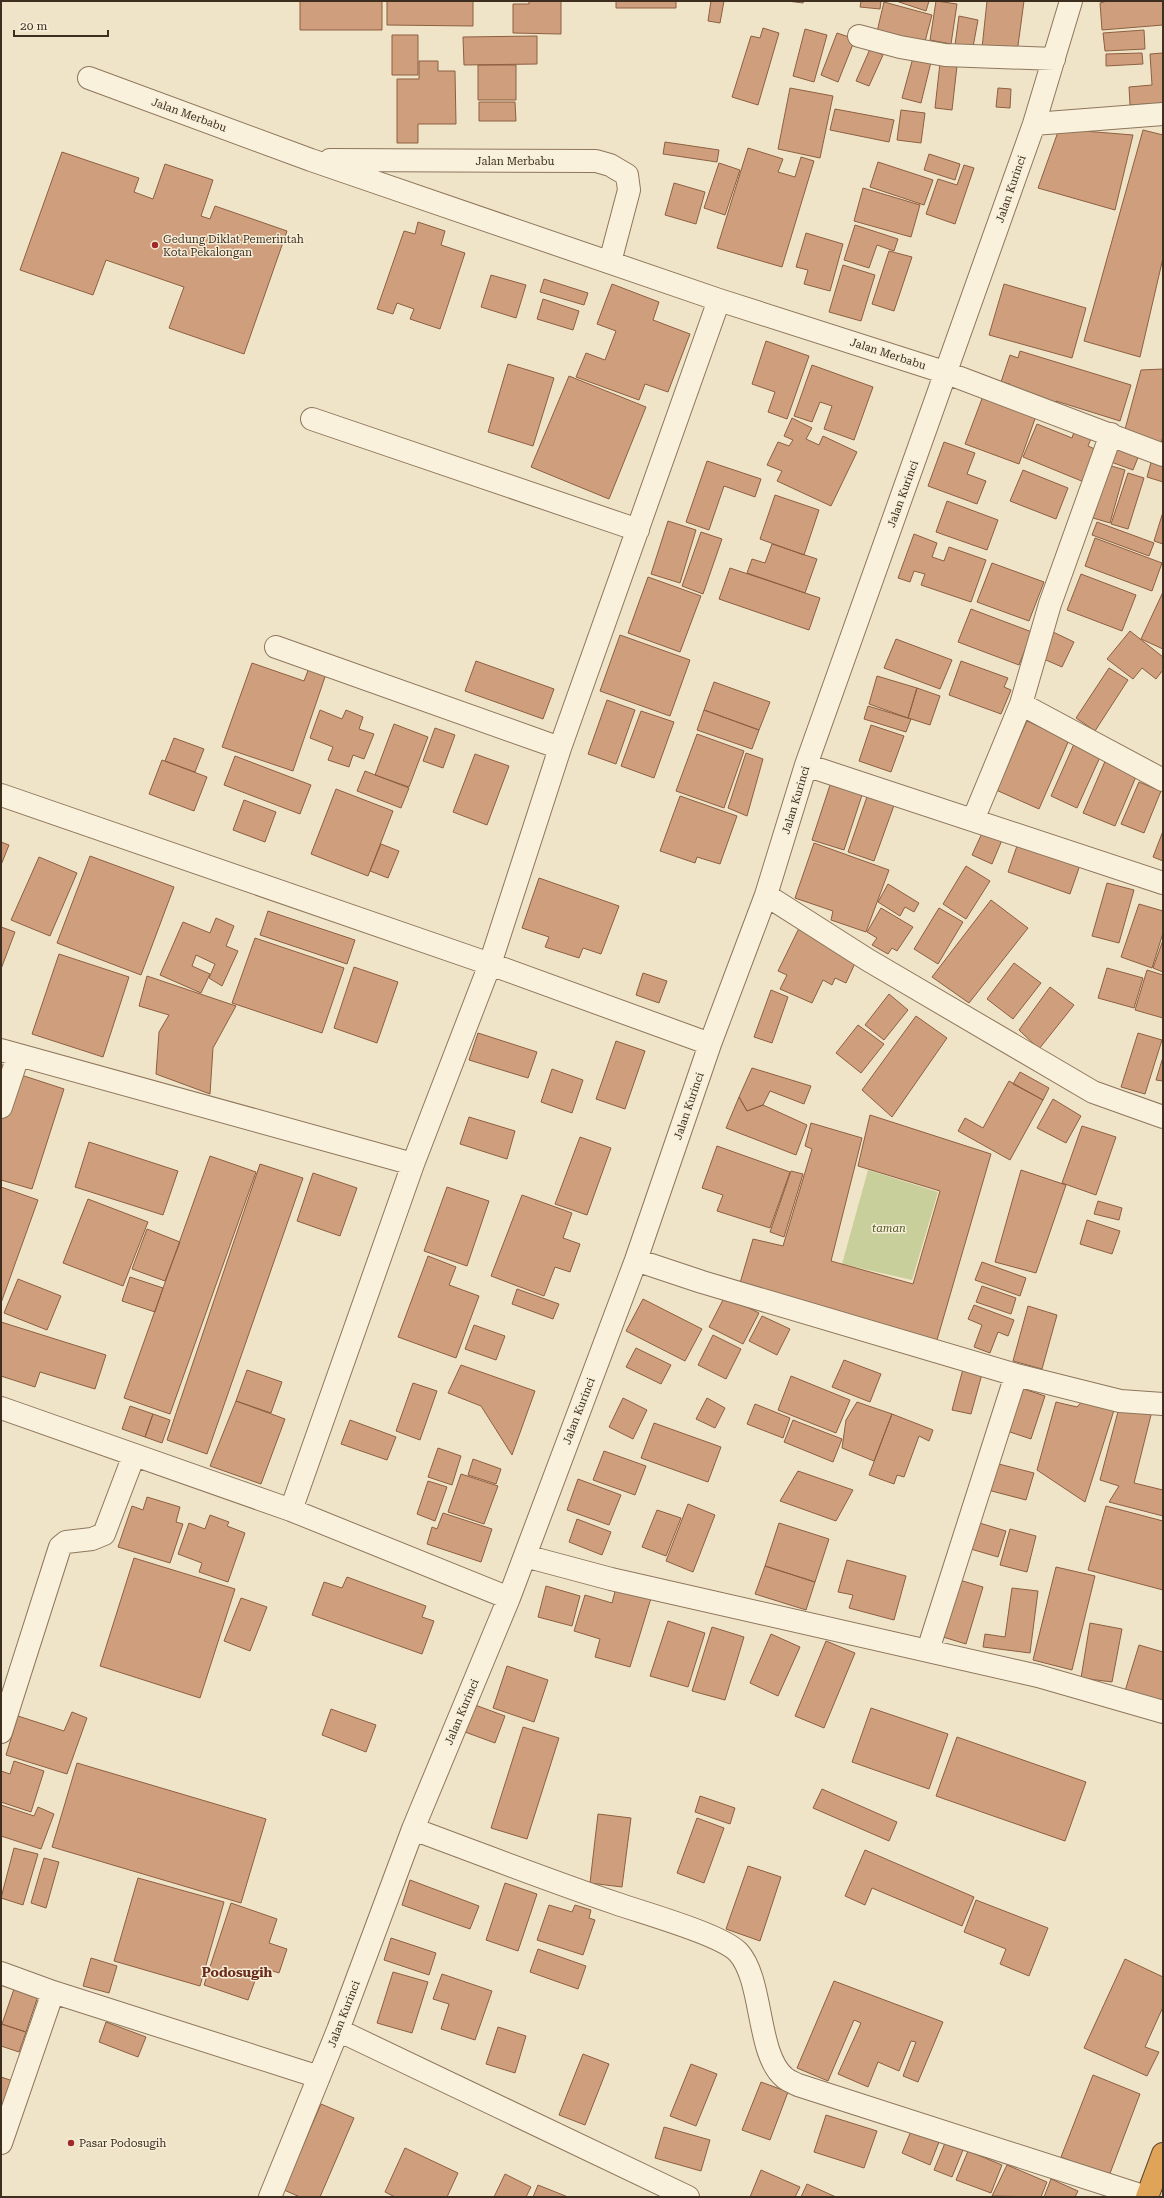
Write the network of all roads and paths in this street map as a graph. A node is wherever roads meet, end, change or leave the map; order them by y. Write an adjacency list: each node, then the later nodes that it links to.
1 (1071, 1): 3 (street, Jalan Kurinci)
2 (859, 36): 3 (street)
3 (1054, 59): 6 (street, Jalan Kurinci)
4 (89, 78): 7 (street, Jalan Merbabu)
5 (1163, 114): 6 (street)
6 (1034, 124): 10 (street, Jalan Kurinci)
7 (311, 160): 8 (street, Jalan Merbabu); 8 (street, Jalan Merbabu)
8 (610, 262): 9 (street, Jalan Merbabu)
9 (719, 300): 10 (street, Jalan Merbabu); 14 (street)
10 (947, 373): 12 (street, Jalan Merbabu); 18 (street, Jalan Kurinci)
11 (312, 419): 14 (street)
12 (1111, 434): 13 (street, Jalan Merbabu); 16 (street)
13 (1163, 455)
14 (638, 530): 17 (street)
15 (276, 647): 17 (street)
16 (1021, 704): 19 (street); 21 (street)
17 (560, 748): 24 (street)
18 (806, 765): 21 (street); 23 (street, Jalan Kurinci)
19 (1163, 780)
20 (1, 795): 24 (street)
21 (973, 820): 22 (street)
22 (1163, 883)
23 (766, 895): 25 (street, Jalan Kurinci); 28 (street)
24 (490, 964): 25 (street); 29 (street)
25 (710, 1044): 30 (street, Jalan Kurinci)
26 (9, 1053): 27 (street); 29 (street)
27 (1, 1107)
28 (1163, 1117)
29 (414, 1164): 35 (street)
30 (636, 1260): 31 (street); 36 (street, Jalan Kurinci)
31 (1016, 1375): 32 (street); 38 (street)
32 (1163, 1404)
33 (1, 1408): 34 (street)
34 (134, 1455): 35 (street); 40 (street)
35 (291, 1510): 37 (street)
36 (525, 1556): 37 (street, Jalan Kurinci); 38 (street)
37 (509, 1598): 41 (street, Jalan Kurinci)
38 (928, 1650): 39 (street)
39 (1163, 1712)
40 (1, 1732)
41 (414, 1829): 44 (street, Jalan Kurinci); 50 (street)
42 (1, 1973): 43 (street)
43 (53, 1992): 45 (street); 46 (street)
44 (338, 2030): 45 (street, Jalan Kurinci); 49 (street)
45 (320, 2077): 48 (street, Jalan Kurinci)
46 (1, 2143)
47 (1163, 2154): 50 (highway)
48 (270, 2197)
49 (688, 2197)
50 (1146, 2197)

